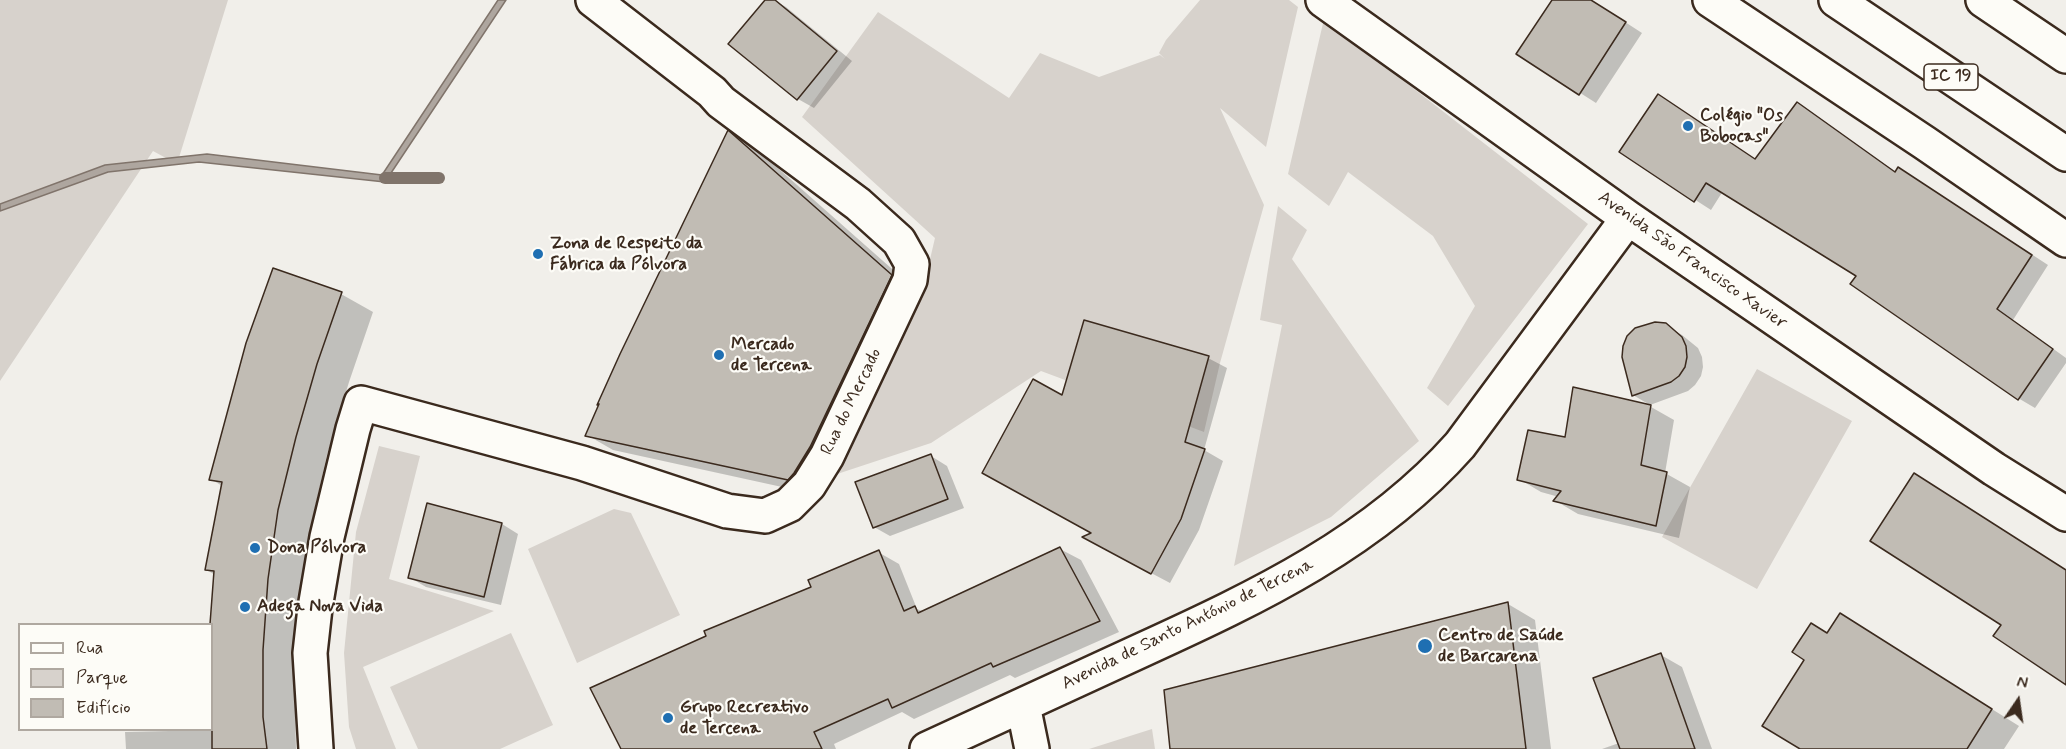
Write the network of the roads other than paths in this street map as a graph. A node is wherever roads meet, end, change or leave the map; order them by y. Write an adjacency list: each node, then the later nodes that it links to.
1 (593, 0): 12 (main road, Rua do Mercado)
2 (1323, 0): 8 (main road, Avenida São Francisco Xavier)
3 (1710, 0): 9 (main road)
4 (1836, 0): 7 (main road, IC 19)
5 (1983, 0): 6 (main road)
6 (2066, 56)
7 (2066, 154)
8 (1628, 218): 10 (main road, Avenida São Francisco Xavier); 11 (main road, Avenida de Santo António de Tercena)
9 (2066, 240)
10 (2066, 514)
11 (1023, 705): 13 (main road, Avenida de Santo António de Tercena); 14 (main road)
12 (316, 749)
13 (927, 749)
14 (1032, 749)

